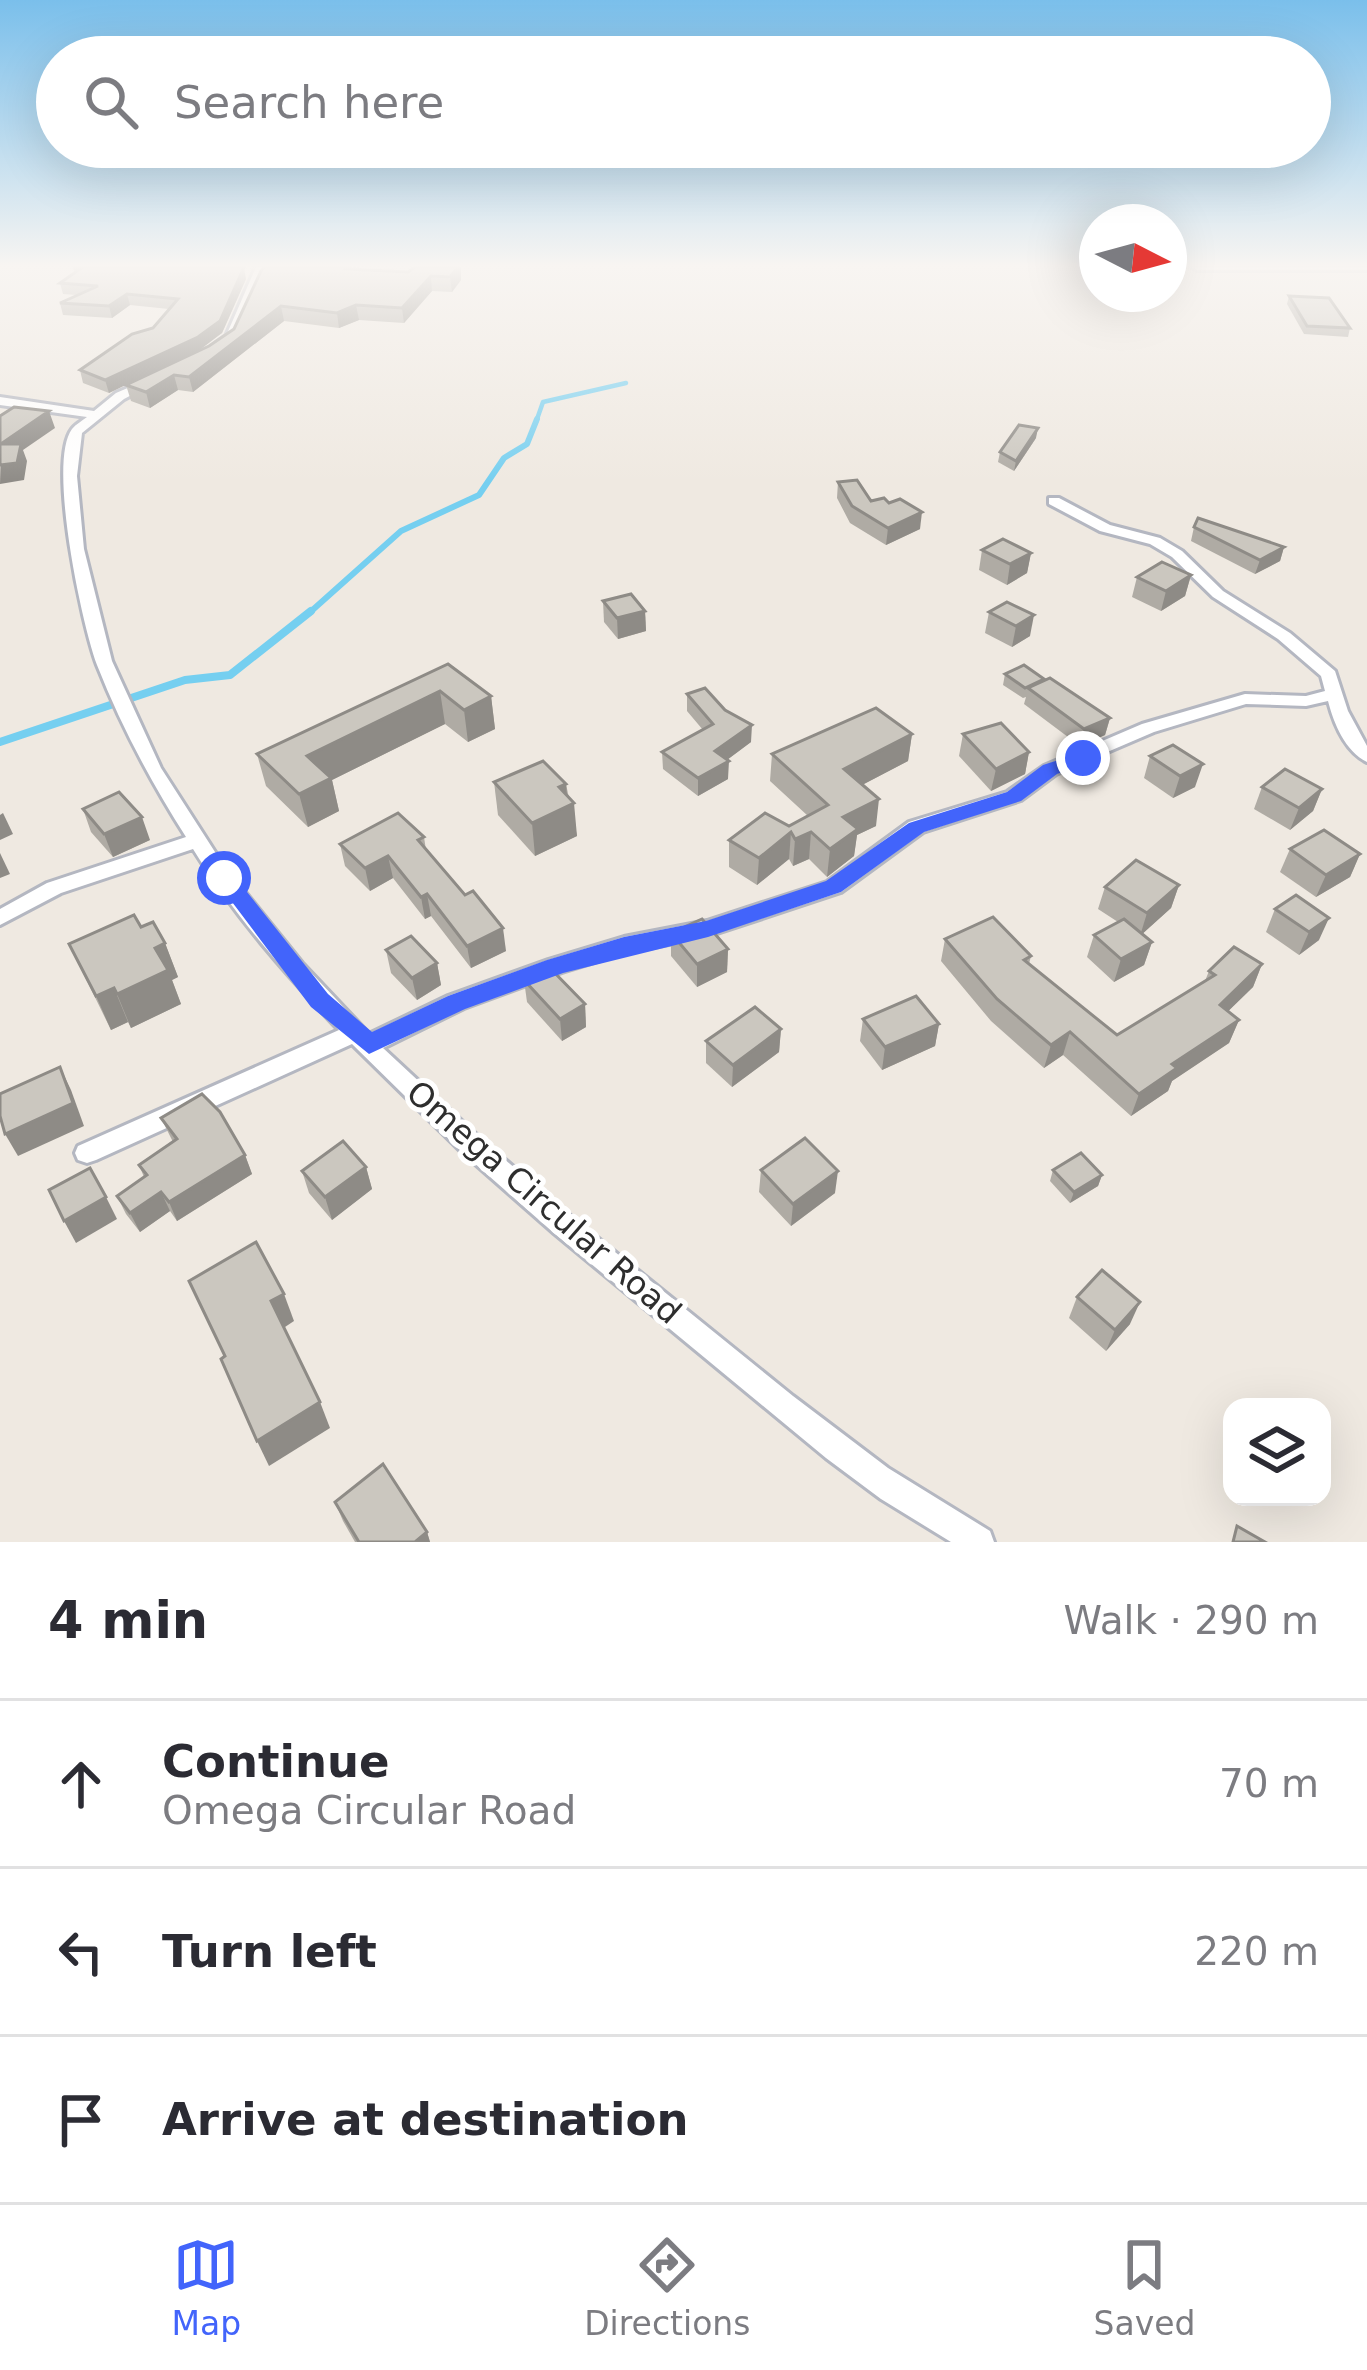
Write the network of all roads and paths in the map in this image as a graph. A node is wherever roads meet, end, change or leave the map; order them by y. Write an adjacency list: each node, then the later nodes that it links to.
1 (230, 339): 2 (street)
2 (206, 355)
3 (168, 374): 5 (street)
4 (0, 401): 5 (street)
5 (96, 415): 9 (street, Omega Circular Road)
6 (1054, 501): 7 (street)
7 (1334, 694): 8 (street); 11 (street)
8 (1367, 756)
9 (195, 841): 10 (street); 11 (street, Omega Circular Road)
10 (0, 918)
11 (363, 1038): 12 (street); 13 (street, Omega Circular Road)
12 (87, 1153)
13 (979, 1542)

